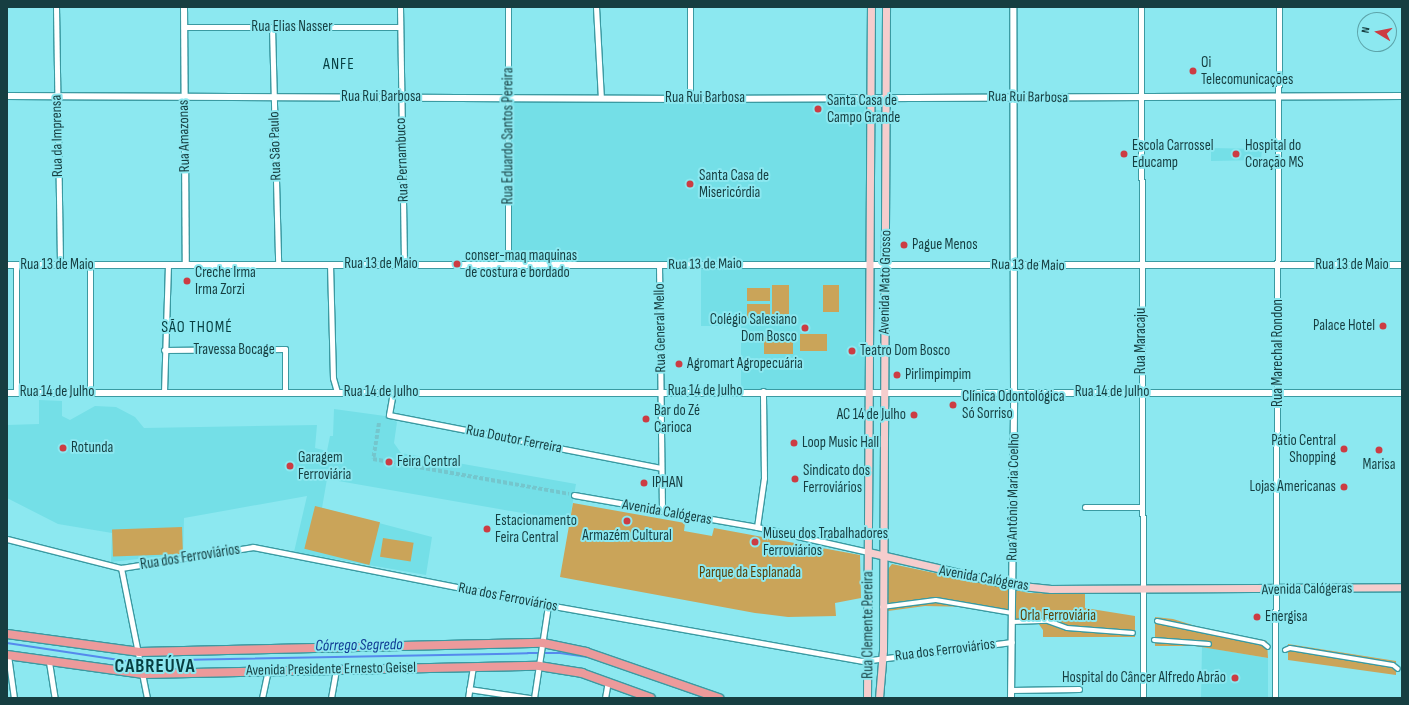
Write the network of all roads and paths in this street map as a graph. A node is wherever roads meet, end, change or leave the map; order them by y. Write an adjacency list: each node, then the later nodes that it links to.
1 (56, 7): 21 (street, Rua da Imprensa)
2 (184, 7): 12 (street, Rua Amazonas)
3 (400, 7): 14 (street, Rua Pernambuco)
4 (508, 7): 25 (street, Rua Eduardo Santos Pereira)
5 (596, 7): 26 (street)
6 (690, 7): 28 (street)
7 (872, 7): 16 (main road, Avenida Mato Grosso)
8 (886, 7): 17 (main road, Avenida Mato Grosso)
9 (1013, 7): 18 (street, Rua Antônio Maria Coelho)
10 (1141, 7): 27 (street, Rua Maracaju)
11 (1279, 7): 19 (street, Rua Marechal Rondon)
12 (184, 27): 13 (street, Rua Elias Nasser); 22 (street, Rua Amazonas)
13 (272, 27): 14 (street, Rua Elias Nasser); 23 (street, Rua São Paulo)
14 (400, 27): 24 (street, Rua Pernambuco)
15 (7, 96): 21 (street, Rua Rui Barbosa)
16 (871, 96): 17 (street, Rua Rui Barbosa); 28 (street, Rua Rui Barbosa); 29 (main road, Avenida Mato Grosso)
17 (886, 96): 18 (street, Rua Rui Barbosa); 30 (main road, Avenida Mato Grosso)
18 (1013, 96): 27 (street, Rua Rui Barbosa); 36 (street, Rua Antônio Maria Coelho)
19 (1279, 96): 20 (street, Rua Rui Barbosa); 27 (street, Rua Rui Barbosa); 42 (street, Rua Marechal Rondon)
20 (1402, 96)
21 (56, 97): 22 (street, Rua Rui Barbosa); 38 (street, Rua da Imprensa)
22 (183, 97): 23 (street, Rua Rui Barbosa); 32 (street, Rua Amazonas)
23 (273, 97): 24 (street, Rua Rui Barbosa); 33 (street, Rua São Paulo)
24 (400, 97): 25 (street, Rua Rui Barbosa); 35 (street, Rua Pernambuco)
25 (508, 98): 26 (street, Rua Rui Barbosa); 41 (street, Rua Eduardo Santos Pereira)
26 (600, 98): 28 (street, Rua Rui Barbosa)
27 (1140, 98): 45 (street, Rua Maracaju)
28 (690, 99)
29 (871, 263): 30 (street, Rua 13 de Maio); 44 (street, Rua 13 de Maio); 49 (main road, Avenida Mato Grosso)
30 (886, 263): 36 (street, Rua 13 de Maio); 50 (main road, Avenida Mato Grosso)
31 (7, 264): 37 (street, Rua 13 de Maio)
32 (186, 264): 33 (street, Rua 13 de Maio); 40 (street, Rua 13 de Maio)
33 (278, 264): 34 (street, Rua 13 de Maio)
34 (330, 264): 35 (street, Rua 13 de Maio); 55 (street)
35 (404, 264): 41 (street, Rua 13 de Maio)
36 (1014, 264): 45 (street, Rua 13 de Maio); 51 (street, Rua Antônio Maria Coelho)
37 (16, 265): 38 (street, Rua 13 de Maio); 60 (street)
38 (60, 265): 39 (street, Rua 13 de Maio)
39 (90, 265): 40 (street, Rua 13 de Maio); 52 (street)
40 (168, 265): 46 (street)
41 (508, 265): 44 (street, Rua 13 de Maio)
42 (1278, 265): 43 (street, Rua 13 de Maio); 45 (street, Rua 13 de Maio); 58 (street, Rua Marechal Rondon)
43 (1402, 265)
44 (659, 266): 47 (street, Rua General Mello)
45 (1140, 266): 57 (street, Rua Maracaju)
46 (164, 350): 53 (street); 54 (street, Travessa Bocage)
47 (660, 391): 48 (street, Rua 14 de Julho); 56 (street, Rua 14 de Julho); 62 (street, Rua General Mello)
48 (763, 391): 49 (street, Rua 14 de Julho); 67 (street)
49 (867, 391): 50 (street, Rua 14 de Julho); 69 (main road, Avenida Mato Grosso)
50 (883, 391): 51 (street, Rua 14 de Julho); 70 (main road, Avenida Mato Grosso)
51 (1014, 391): 57 (street, Rua 14 de Julho); 72 (street, Rua Antônio Maria Coelho)
52 (90, 392): 53 (street, Rua 14 de Julho); 60 (street, Rua 14 de Julho)
53 (164, 392): 54 (street, Rua 14 de Julho)
54 (285, 392): 55 (street, Rua 14 de Julho)
55 (337, 392): 56 (street, Rua 14 de Julho)
56 (393, 392): 62 (street, Rua Doutor Ferreira)
57 (1141, 392): 58 (street, Rua 14 de Julho); 65 (street, Rua Maracaju)
58 (1278, 392): 61 (street, Rua 14 de Julho); 75 (street, Rua Marechal Rondon)
59 (7, 393): 60 (street, Rua 14 de Julho)
60 (16, 393)
61 (1402, 393)
62 (661, 468): 66 (street, Rua General Mello)
63 (572, 495): 66 (street, Avenida Calógeras)
64 (1085, 507): 65 (street)
65 (1142, 507): 74 (street, Rua Maracaju)
66 (662, 511): 67 (street, Avenida Calógeras)
67 (757, 527): 69 (street, Avenida Calógeras)
68 (7, 540): 71 (street, Rua dos Ferroviários)
69 (868, 552): 70 (main road, Avenida Calógeras); 92 (main road, Rua Clemente Pereira)
70 (882, 556): 72 (main road, Avenida Calógeras); 77 (main road, Rua Clemente Pereira)
71 (121, 568): 76 (street, Rua dos Ferroviários); 89 (street)
72 (1012, 584): 74 (main road, Avenida Calógeras); 78 (street, Rua Antônio Maria Coelho)
73 (1402, 587): 75 (main road, Avenida Calógeras)
74 (1142, 589): 75 (main road, Avenida Calógeras); 118 (street, Rua Maracaju)
75 (1275, 589): 119 (street, Rua Marechal Rondon)
76 (548, 604): 85 (street); 92 (street, Rua dos Ferroviários)
77 (882, 607): 78 (street); 91 (main road, Rua Clemente Pereira)
78 (1012, 613): 79 (street, Rua Antônio Maria Coelho)
79 (1012, 622): 81 (street); 84 (street, Rua Antônio Maria Coelho)
80 (1157, 622): 87 (street)
81 (1133, 633)
82 (7, 634): 89 (main road, Avenida Presidente Ernesto Geisel)
83 (1154, 640): 86 (street)
84 (1012, 642): 91 (street, Rua dos Ferroviários); 103 (street, Rua Antônio Maria Coelho)
85 (543, 644): 89 (main road, Avenida Presidente Ernesto Geisel); 94 (street); 114 (main road, Avenida Presidente Ernesto Geisel)
86 (1209, 644)
87 (1268, 647)
88 (1284, 650): 97 (street)
89 (140, 653): 99 (street)
90 (7, 655): 93 (main road, Avenida Presidente Ernesto Geisel); 104 (street)
91 (882, 658): 92 (street, Rua dos Ferroviários); 116 (main road, Rua Clemente Pereira)
92 (869, 661): 115 (main road, Rua Clemente Pereira)
93 (49, 662): 99 (main road, Avenida Presidente Ernesto Geisel); 105 (street)
94 (539, 665): 95 (main road, Avenida Presidente Ernesto Geisel); 100 (main road, Avenida Presidente Ernesto Geisel); 111 (street)
95 (473, 666): 96 (main road, Avenida Presidente Ernesto Geisel); 101 (street)
96 (336, 669): 98 (main road, Avenida Presidente Ernesto Geisel); 108 (street)
97 (1398, 669)
98 (268, 670): 99 (main road, Avenida Presidente Ernesto Geisel); 107 (street)
99 (144, 673): 106 (street)
100 (608, 681): 112 (street); 113 (main road, Avenida Presidente Ernesto Geisel)
101 (469, 689): 109 (street); 110 (street)
102 (1079, 689): 103 (street)
103 (1011, 690): 117 (street, Rua Antônio Maria Coelho)
104 (14, 698)
105 (55, 698)
106 (147, 698)
107 (262, 698)
108 (331, 698)
109 (468, 698)
110 (529, 698)
111 (534, 698)
112 (605, 698)
113 (652, 698)
114 (719, 698)
115 (867, 698)
116 (880, 698)
117 (1011, 698)
118 (1143, 698)
119 (1275, 698)

